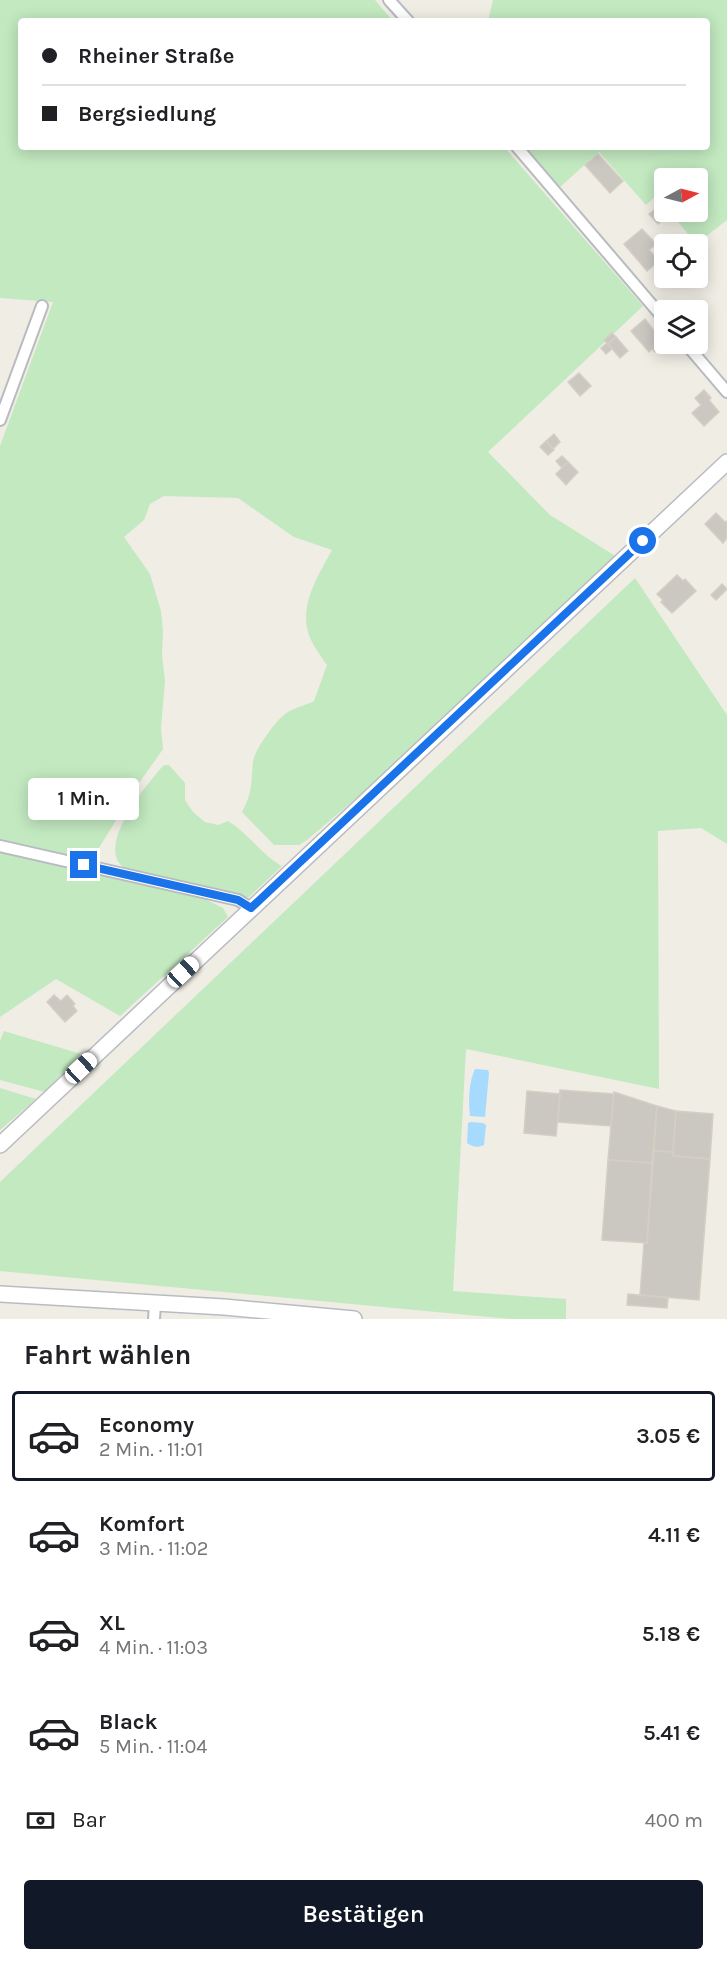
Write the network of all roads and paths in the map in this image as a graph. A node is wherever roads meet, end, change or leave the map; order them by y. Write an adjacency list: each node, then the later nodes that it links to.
1 (389, 0): 2 (street)
2 (405, 18)
3 (520, 150): 5 (street)
4 (42, 306): 8 (street)
5 (654, 307)
6 (695, 354): 7 (street)
7 (727, 392)
8 (0, 420)
9 (727, 462): 11 (main road)
10 (0, 846): 11 (street)
11 (251, 908): 12 (main road)
12 (0, 1145)
13 (0, 1294): 14 (main road)
14 (154, 1311): 15 (main road)
15 (354, 1319)

